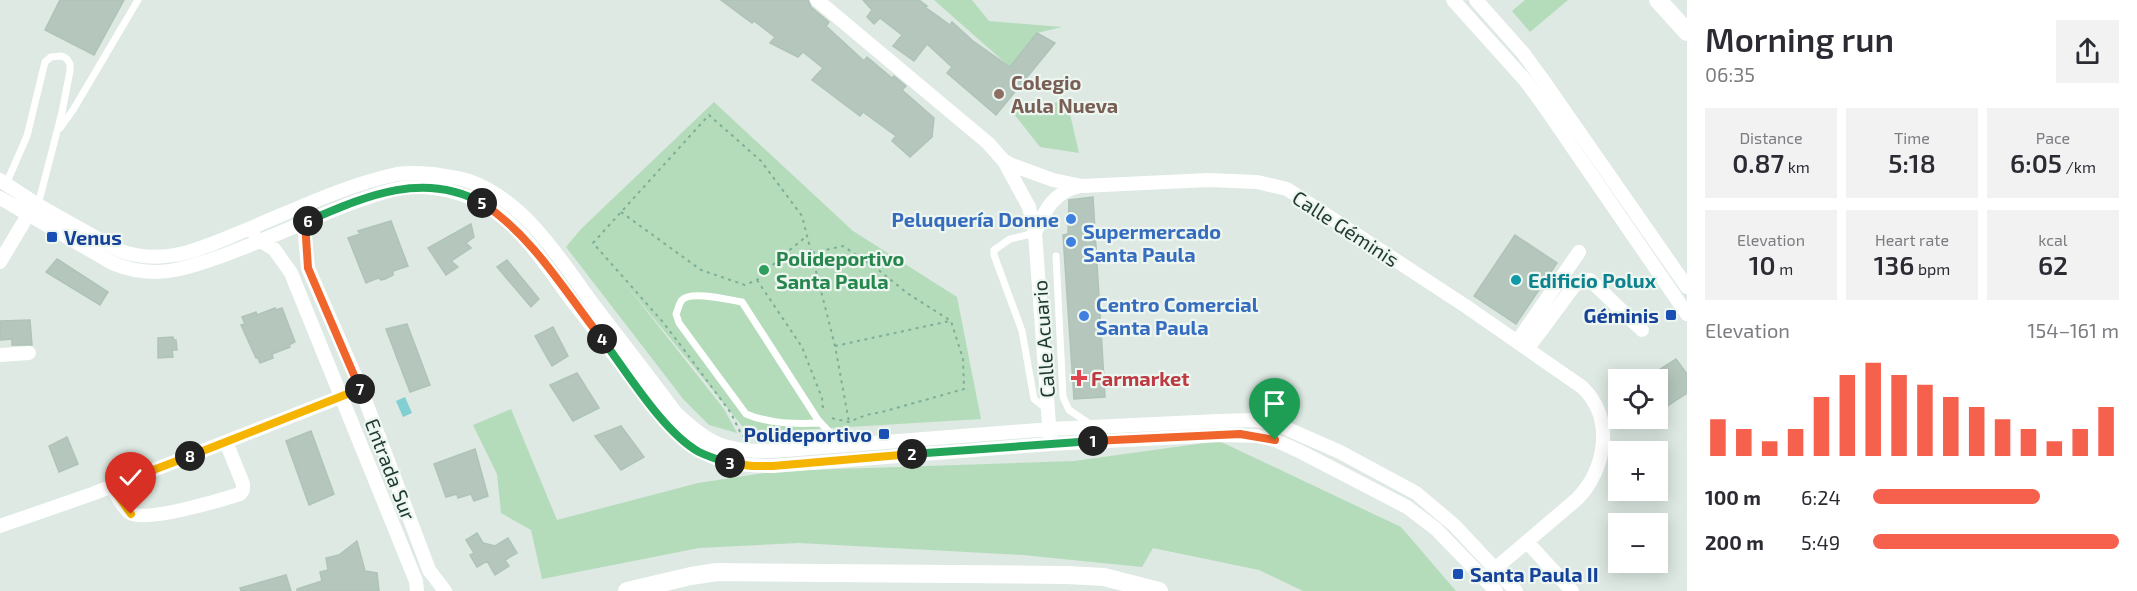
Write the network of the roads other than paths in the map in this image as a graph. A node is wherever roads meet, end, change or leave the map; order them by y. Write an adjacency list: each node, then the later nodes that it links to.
1 (138, 0): 8 (lane)
2 (817, 0): 9 (street, Calle Géminis)
3 (1453, 0): 6 (street)
4 (1658, 0): 7 (street)
5 (1480, 5): 6 (street); 23 (street)
6 (1472, 21): 24 (street)
7 (1687, 32)
8 (57, 133): 10 (lane); 13 (lane)
9 (1003, 160): 11 (street, Calle Géminis); 18 (street, Calle Acuario)
10 (3, 182): 13 (street)
11 (1082, 186): 18 (street); 26 (street, Calle Géminis)
12 (0, 198): 15 (street)
13 (36, 203): 15 (street); 17 (street)
14 (300, 208): 16 (street, Entrada Sur); 17 (street); 38 (street)
15 (28, 216): 19 (street); 22 (street)
16 (305, 222): 19 (street); 29 (street, Entrada Sur); 39 (street)
17 (251, 228): 19 (street, Entrada Sur)
18 (1035, 234): 31 (street, Calle Acuario); 31 (lane)
19 (261, 241): 30 (street, Entrada Sur)
20 (1579, 252): 26 (street)
21 (1056, 256): 33 (lane)
22 (0, 262)
23 (1687, 287)
24 (1687, 314)
25 (1642, 330): 26 (street)
26 (1522, 345): 42 (street, Calle Géminis)
27 (29, 353): 28 (street)
28 (0, 355)
29 (361, 389): 30 (street); 46 (street, Entrada Sur)
30 (341, 396): 35 (street); 45 (street, Entrada Sur)
31 (1049, 411): 34 (street, Calle Acuario)
32 (820, 423): 32 (lane); 37 (lane)
33 (1095, 427): 34 (street); 43 (street)
34 (1050, 429): 36 (street, Calle Acuario); 37 (street)
35 (226, 442): 40 (street); 40 (street)
36 (1050, 444): 39 (street); 44 (street)
37 (837, 446): 38 (street)
38 (772, 451): 39 (street)
39 (773, 466)
40 (111, 486): 41 (street)
41 (0, 526)
42 (1527, 542): 43 (street, Calle Géminis); 51 (street)
43 (1495, 569): 44 (street, Calle Géminis); 50 (street)
44 (1484, 579): 49 (street)
45 (417, 591)
46 (445, 591)
47 (627, 591): 48 (street)
48 (1159, 591)
49 (1496, 591)
50 (1516, 591)
51 (1572, 591)

